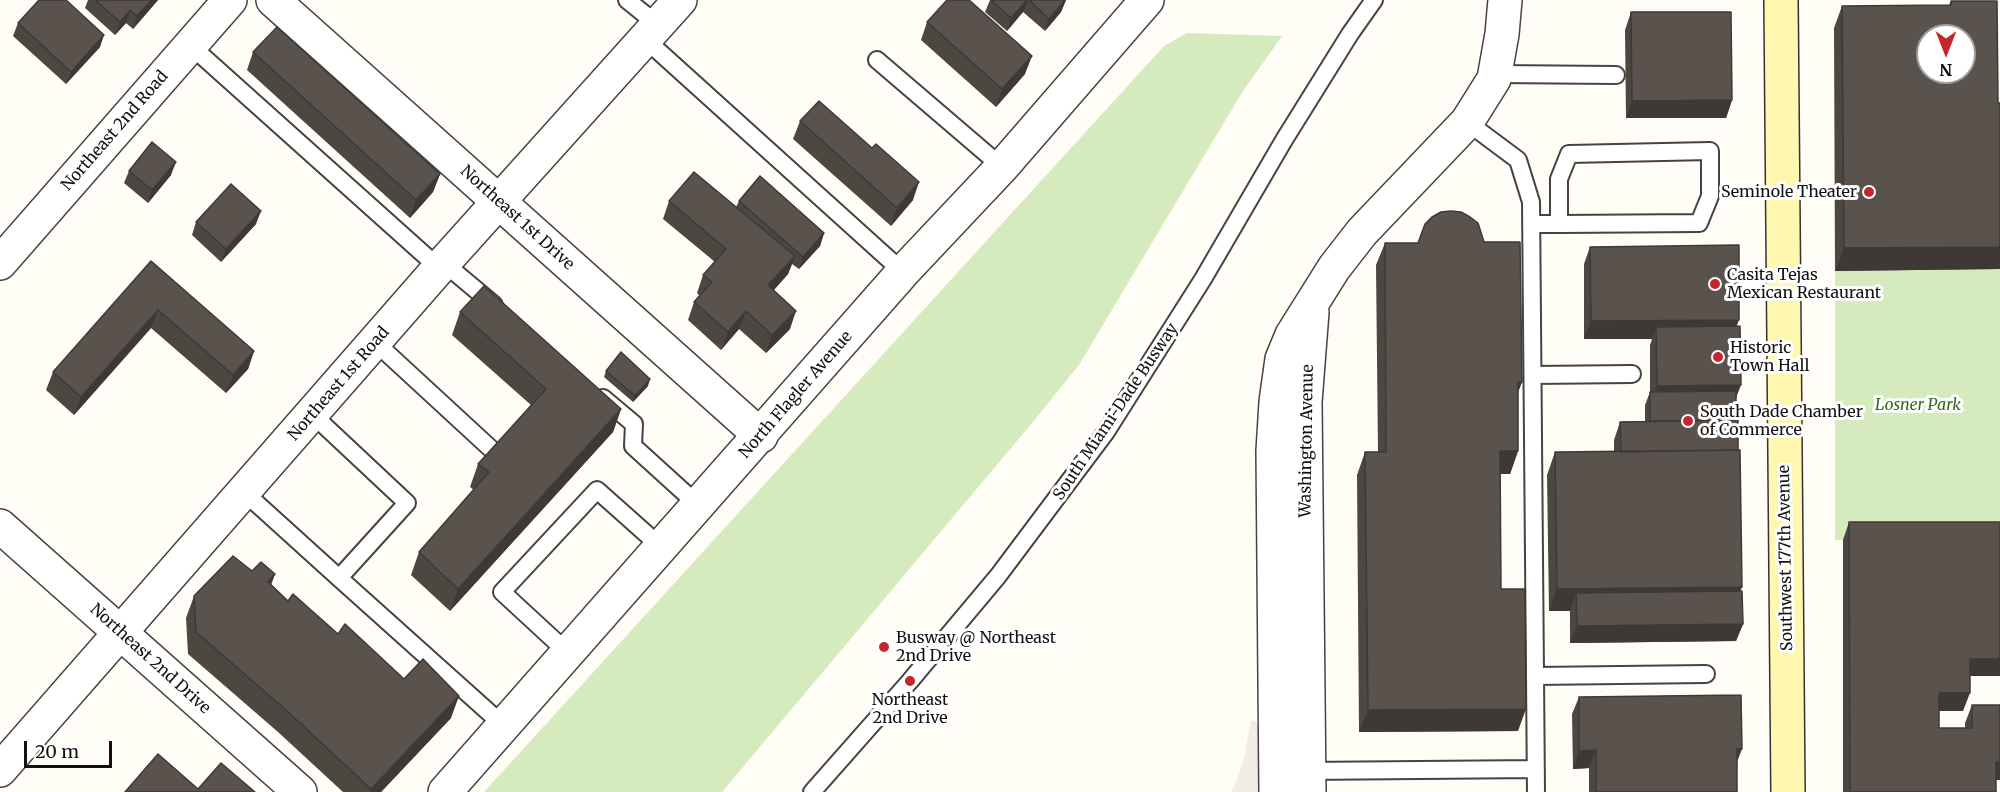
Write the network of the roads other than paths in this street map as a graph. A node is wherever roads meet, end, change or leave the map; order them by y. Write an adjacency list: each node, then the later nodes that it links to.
1 (230, 0): 10 (street, Northeast 2nd Road)
2 (273, 0): 16 (street, Northeast 1st Drive)
3 (627, 0): 9 (lane)
4 (680, 0): 9 (street, Northeast 1st Road)
5 (1147, 0): 15 (street, North Flagler Avenue)
6 (1374, 0): 47 (lane, South Miami-Dade Busway)
7 (1505, 0): 12 (street)
8 (1781, 0): 49 (main road, Southwest 177th Avenue)
9 (651, 32): 16 (street, Northeast 1st Road); 21 (lane)
10 (190, 45): 19 (street, Northeast 2nd Road); 20 (lane)
11 (878, 60): 15 (lane)
12 (1495, 74): 13 (lane); 14 (street)
13 (1616, 75)
14 (1467, 122): 17 (lane); 22 (street)
15 (1002, 167): 21 (street, North Flagler Avenue)
16 (498, 202): 20 (street, Northeast 1st Road); 29 (street, Northeast 1st Drive)
17 (1531, 224): 18 (lane); 26 (lane)
18 (1559, 224): 18 (lane)
19 (0, 263)
20 (442, 266): 23 (lane); 24 (street, Northeast 1st Road)
21 (903, 272): 29 (street, North Flagler Avenue)
22 (1313, 302): 43 (street, Washington Avenue); 44 (street, Washington Avenue)
23 (507, 316)
24 (375, 342): 28 (street, Northeast 1st Road); 30 (lane)
25 (1632, 374): 26 (lane)
26 (1533, 375): 39 (lane)
27 (589, 386): 32 (lane)
28 (312, 414): 31 (street, Northeast 1st Road); 35 (lane)
29 (761, 436): 32 (street, North Flagler Avenue)
30 (490, 448)
31 (244, 492): 35 (lane); 36 (street, Northeast 1st Road)
32 (698, 505): 34 (street, North Flagler Avenue)
33 (0, 526): 36 (street, Northeast 2nd Drive)
34 (661, 547): 37 (street, North Flagler Avenue); 37 (lane)
35 (339, 578): 40 (lane)
36 (120, 633): 42 (street, Northeast 1st Road); 45 (street, Northeast 2nd Drive)
37 (567, 652): 40 (street, North Flagler Avenue)
38 (1706, 675): 39 (lane)
39 (1535, 676): 41 (lane)
40 (503, 725): 46 (street, North Flagler Avenue)
41 (1536, 769): 44 (lane); 48 (lane)
42 (0, 770)
43 (1276, 781): 44 (lane)
44 (1308, 781)
45 (300, 792)
46 (445, 792)
47 (812, 792)
48 (1536, 792)
49 (1788, 792)

